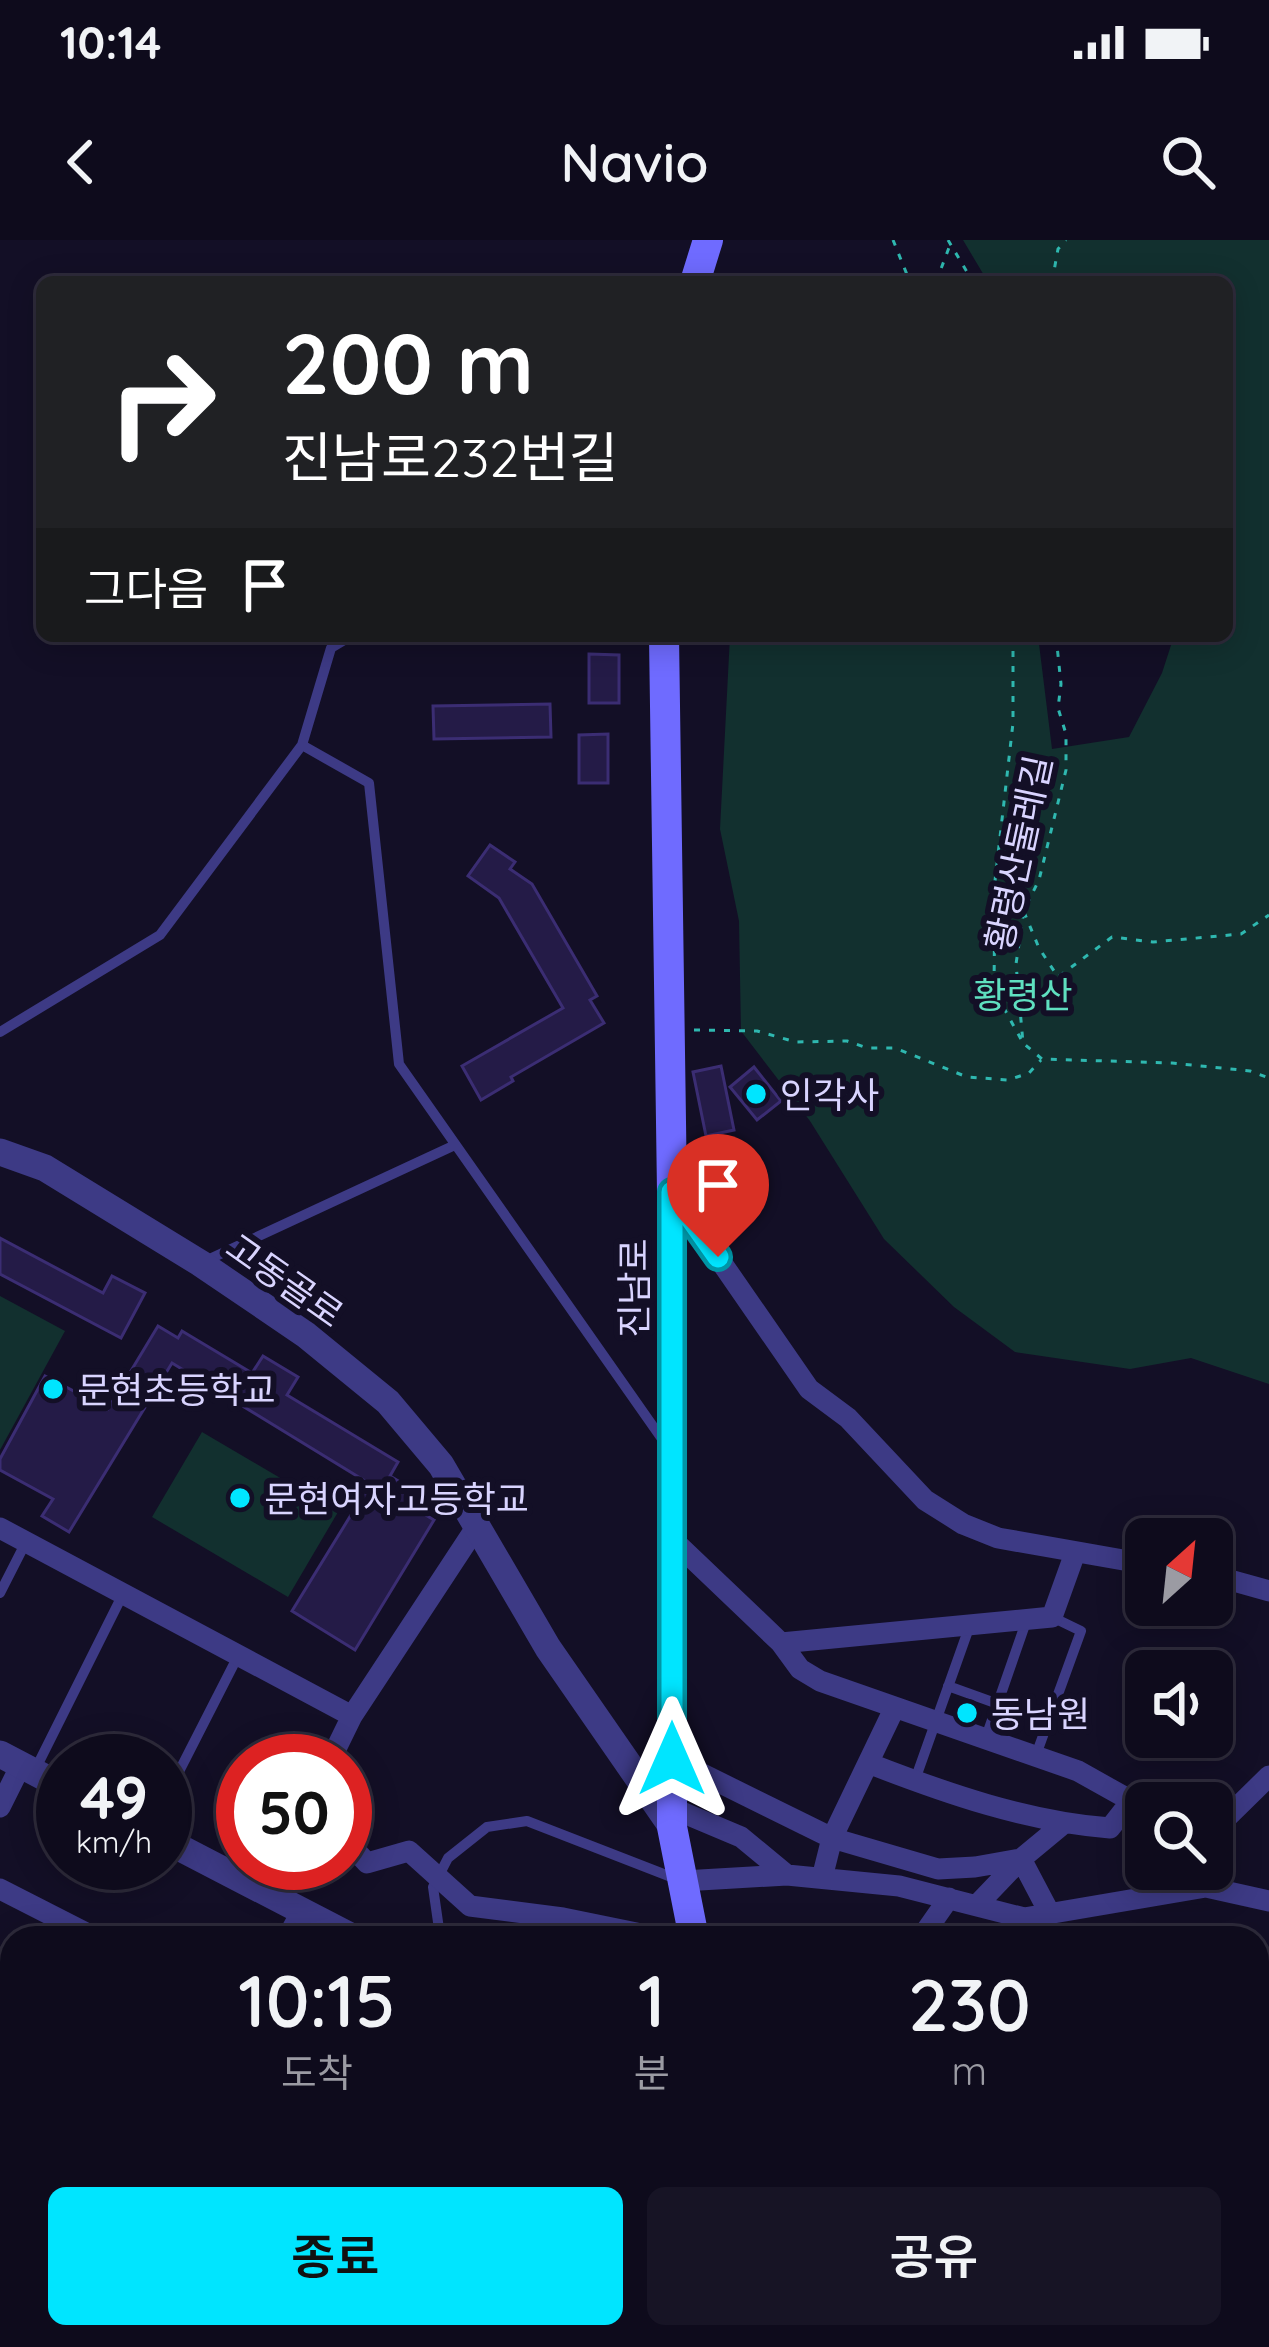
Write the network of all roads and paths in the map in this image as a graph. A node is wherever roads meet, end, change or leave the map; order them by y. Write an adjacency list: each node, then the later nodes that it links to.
1 (709, 240): 5 (main road)
2 (893, 240): 6 (path)
3 (1066, 240): 9 (path)
4 (949, 242): 7 (path); 8 (path)
5 (697, 276)
6 (908, 276)
7 (938, 276)
8 (969, 276)
9 (1053, 276)
10 (341, 642): 14 (lane)
11 (664, 642): 17 (main road, 진남로)
12 (1013, 642): 19 (path)
13 (1057, 642): 15 (path, 황령산둘레길)
14 (302, 745): 18 (lane); 22 (lane)
15 (1024, 910): 16 (path); 19 (path, 황령산둘레길)
16 (1269, 915)
17 (668, 1013): 20 (path); 24 (main road, 진남로)
18 (0, 1032)
19 (1023, 1043): 20 (path)
20 (1042, 1059): 21 (path)
21 (1269, 1078)
22 (455, 1145): 25 (lane); 26 (lane)
23 (0, 1152): 25 (street, 고동골로)
24 (672, 1192): 26 (main road, 진남로); 31 (street)
25 (200, 1263): 28 (street, 고동골로)
26 (672, 1453): 29 (main road, 진남로)
27 (0, 1528): 30 (street)
28 (476, 1529): 45 (street); 61 (street, 고동골로)
29 (672, 1539): 40 (street); 52 (main road, 진남로)
30 (26, 1542): 35 (lane); 36 (street)
31 (1075, 1553): 32 (street); 37 (street)
32 (1125, 1561)
33 (1233, 1581): 34 (street)
34 (1269, 1591)
35 (0, 1593)
36 (123, 1594): 41 (street); 54 (lane)
37 (1052, 1617): 38 (street); 46 (lane)
38 (1028, 1619): 39 (street); 43 (lane)
39 (970, 1625): 40 (street); 42 (lane)
40 (781, 1643): 44 (street)
41 (238, 1656): 45 (street); 50 (lane)
42 (948, 1687): 43 (lane); 47 (lane)
43 (998, 1702): 46 (lane); 49 (lane)
44 (894, 1709): 47 (street); 53 (street)
45 (352, 1716): 48 (street)
46 (1048, 1719): 51 (lane)
47 (935, 1723): 49 (street); 56 (lane)
48 (343, 1734)
49 (985, 1740): 51 (street)
50 (192, 1745)
51 (1035, 1757): 57 (street)
52 (672, 1759): 61 (main road, 진남로); 63 (street)
53 (868, 1763): 56 (street); 63 (street)
54 (18, 1764): 58 (street)
55 (1269, 1776): 59 (street)
56 (914, 1781): 62 (street)
57 (1125, 1796)
58 (0, 1807)
59 (1233, 1811)
60 (1125, 1816): 62 (street)
61 (672, 1818): 68 (street); 70 (main road, 진남로)
62 (1062, 1825): 65 (street)
63 (832, 1838): 65 (street); 69 (street)
64 (192, 1854): 74 (street)
65 (1021, 1859): 77 (street); 79 (street)
66 (372, 1862): 67 (street)
67 (439, 1875): 70 (lane); 83 (lane); 84 (street)
68 (787, 1875): 69 (street); 70 (street)
69 (821, 1878): 75 (street)
70 (683, 1881): 85 (main road, 진남로)
71 (1233, 1888): 76 (street)
72 (0, 1889): 80 (street)
73 (1153, 1890): 79 (street)
74 (264, 1891): 78 (street)
75 (949, 1898): 77 (street); 86 (street)
76 (1269, 1901)
77 (977, 1905): 79 (street)
78 (302, 1911): 81 (street); 82 (street)
79 (1050, 1914)
80 (51, 1926)
81 (294, 1926)
82 (331, 1926)
83 (439, 1926)
84 (602, 1926)
85 (692, 1926)
86 (929, 1926)

